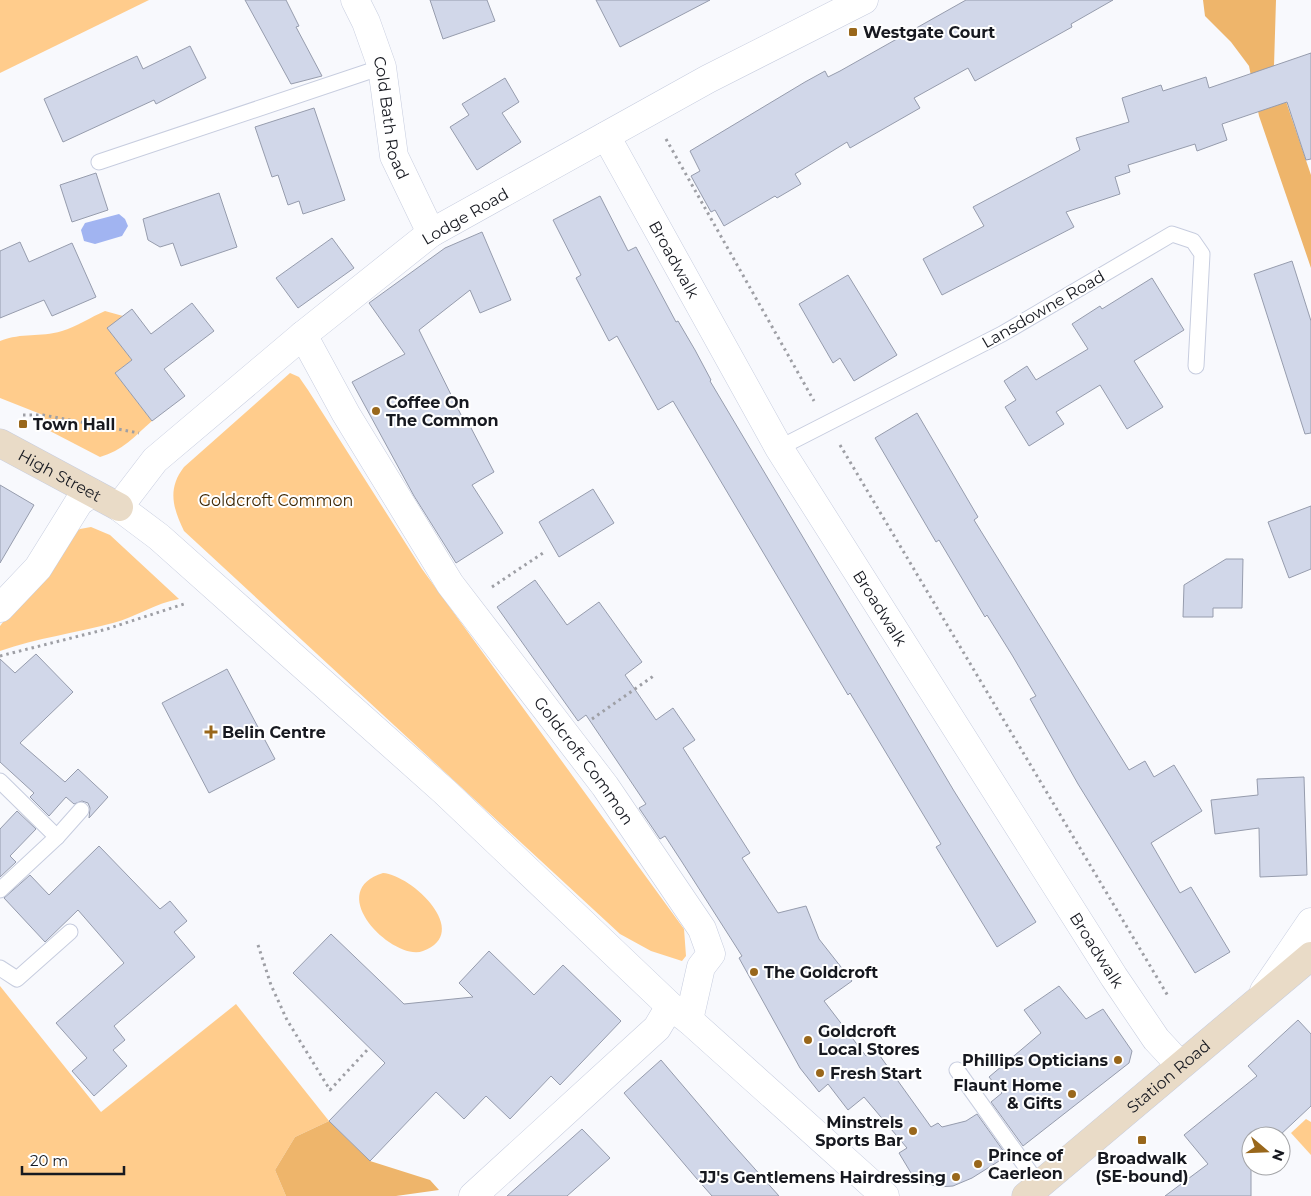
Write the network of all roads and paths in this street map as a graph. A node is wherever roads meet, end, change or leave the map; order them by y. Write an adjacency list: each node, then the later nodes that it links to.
1 (355, 0): 4 (street, Cold Bath Road)
2 (864, 0): 3 (street, Lodge Road)
3 (835, 7): 5 (street, Lodge Road)
4 (382, 67): 7 (lane); 8 (street, Cold Bath Road)
5 (650, 112): 6 (street, Lodge Road); 12 (path)
6 (606, 136): 8 (street, Lodge Road); 15 (street, Broadwalk)
7 (99, 162)
8 (431, 233): 9 (street, Lodge Road)
9 (303, 336): 17 (street, Lodge Road); 20 (street, Goldcroft Common)
10 (1196, 366): 12 (lane, Lansdowne Road)
11 (23, 415): 13 (path)
12 (827, 423): 15 (lane, Lansdowne Road); 35 (path)
13 (146, 436)
14 (0, 442): 16 (main road, High Street)
15 (779, 448): 38 (street, Broadwalk)
16 (92, 493): 17 (main road, High Street); 21 (street)
17 (119, 507): 36 (street)
18 (546, 551): 20 (path)
19 (189, 602): 22 (path)
20 (466, 604): 24 (street, Goldcroft Common)
21 (0, 608)
22 (0, 656)
23 (656, 675): 24 (path)
24 (566, 737): 36 (street, Goldcroft Common)
25 (0, 781): 27 (lane)
26 (81, 810): 27 (lane)
27 (56, 837): 28 (lane)
28 (0, 890)
29 (1311, 922): 34 (street)
30 (70, 932): 33 (lane)
31 (258, 945): 37 (path)
32 (1311, 956): 34 (main road, Station Road)
33 (0, 968)
34 (1258, 1000): 38 (main road, Station Road)
35 (1173, 1004)
36 (679, 1013): 41 (street); 42 (street)
37 (369, 1048)
38 (1180, 1065): 40 (main road, Station Road)
39 (957, 1070): 40 (lane)
40 (1033, 1190)
41 (473, 1196)
42 (885, 1196)

